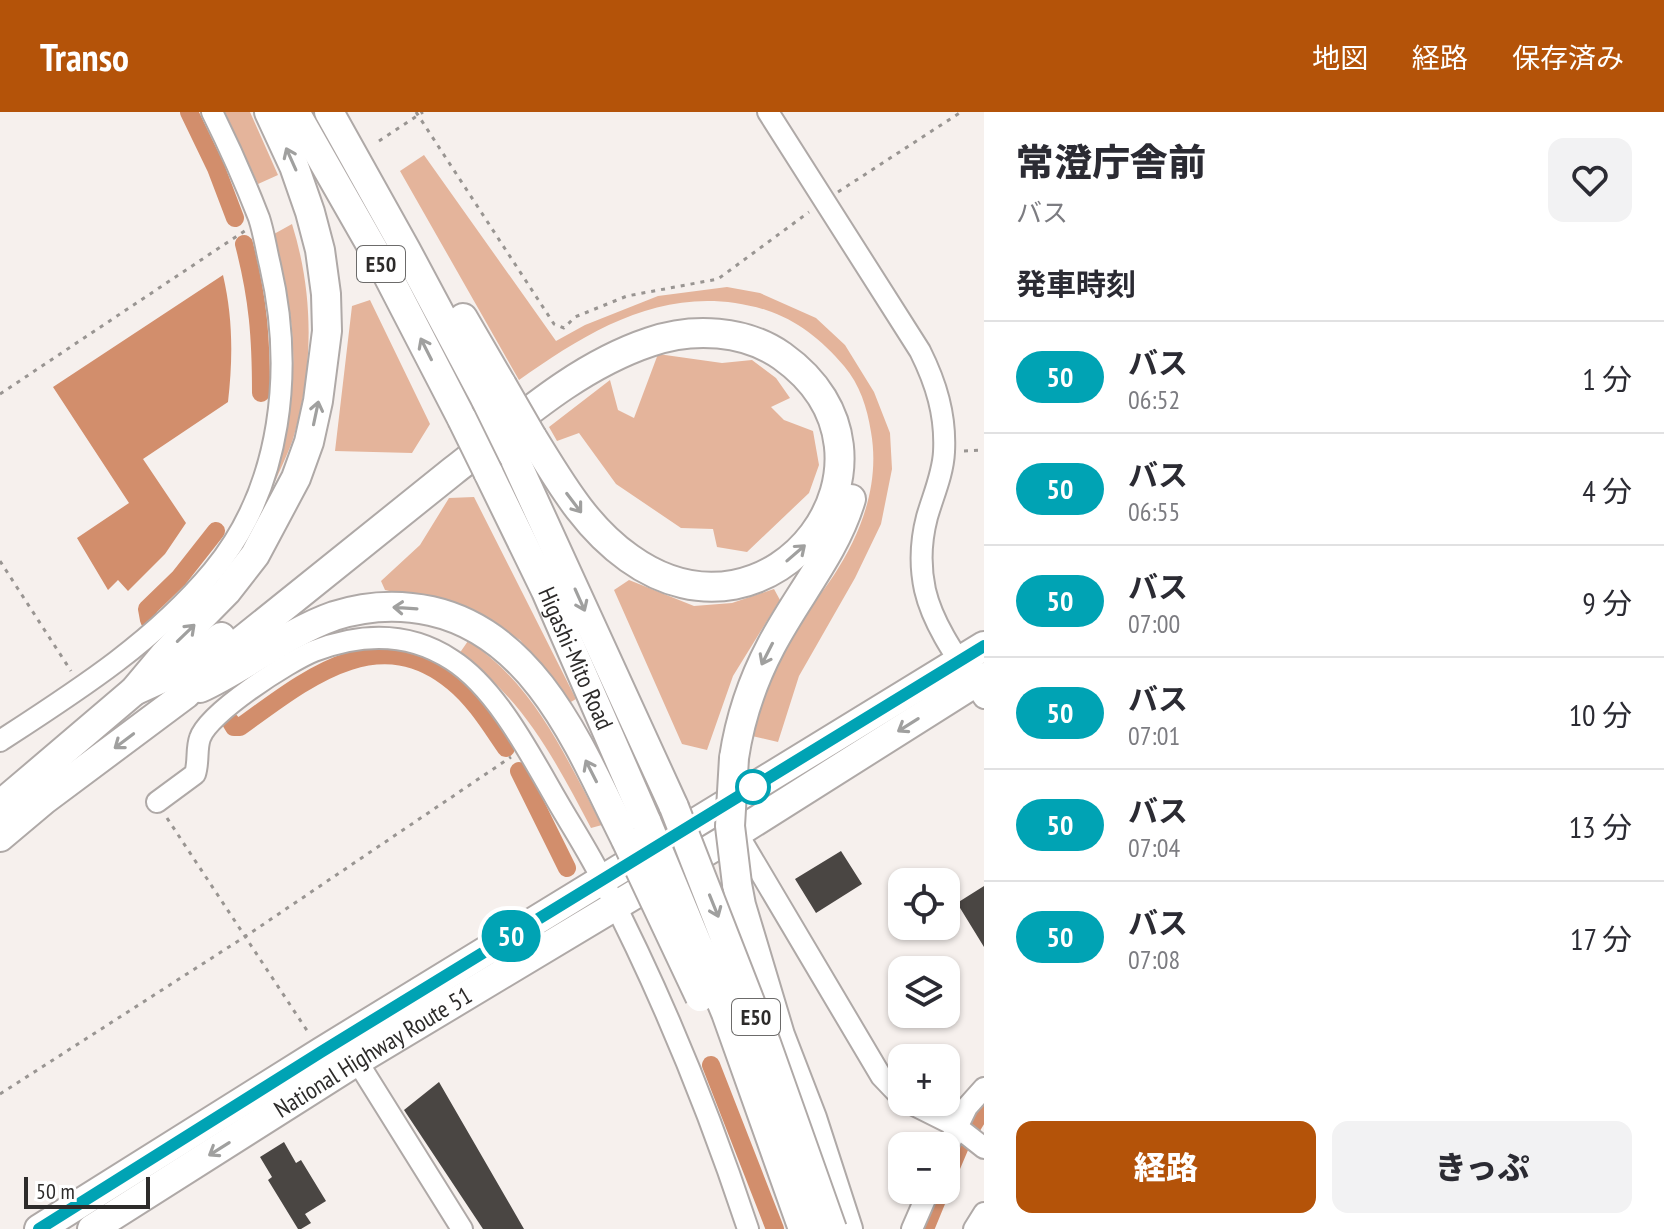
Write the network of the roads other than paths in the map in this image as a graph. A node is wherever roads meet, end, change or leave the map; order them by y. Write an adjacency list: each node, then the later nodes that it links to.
1 (212, 112): 12 (street)
2 (269, 112): 10 (highway, one-way to 2)
3 (295, 112): 15 (highway, Higashi-Mito Road / E50, one-way to 3, bridge)
4 (329, 112): 7 (highway, E50)
5 (339, 112): 7 (highway)
6 (768, 112): 9 (street)
7 (494, 392): 8 (highway, bridge)
8 (522, 445): 11 (highway, one-way to 11); 34 (highway, Higashi-Mito Road / E50, one-way to 34, bridge)
9 (977, 673): 16 (highway, National Highway Route 51, one-way to 16); 18 (highway, National Highway Route 51)
10 (134, 691): 14 (highway); 35 (highway, one-way to 35, bridge)
11 (186, 694): 15 (highway, one-way to 11); 17 (highway, one-way to 17)
12 (0, 741)
13 (157, 802): 18 (street)
14 (0, 805)
15 (637, 832): 33 (highway, bridge)
16 (737, 833): 19 (highway, National Highway Route 51); 21 (street)
17 (0, 837)
18 (603, 880): 19 (street); 29 (highway, National Highway Route 51)
19 (615, 905): 20 (highway, National Highway Route 51); 32 (street)
20 (357, 1061): 30 (highway, National Highway Route 51, one-way to 30); 31 (street)
21 (888, 1083)
22 (984, 1088): 24 (street)
23 (934, 1116): 24 (street)
24 (959, 1129): 25 (street); 26 (street)
25 (957, 1132)
26 (983, 1147)
27 (923, 1204): 36 (street)
28 (984, 1213): 37 (street)
29 (39, 1229)
30 (92, 1229)
31 (462, 1229)
32 (748, 1229)
33 (801, 1229)
34 (832, 1229)
35 (848, 1229)
36 (912, 1229)
37 (974, 1229)

